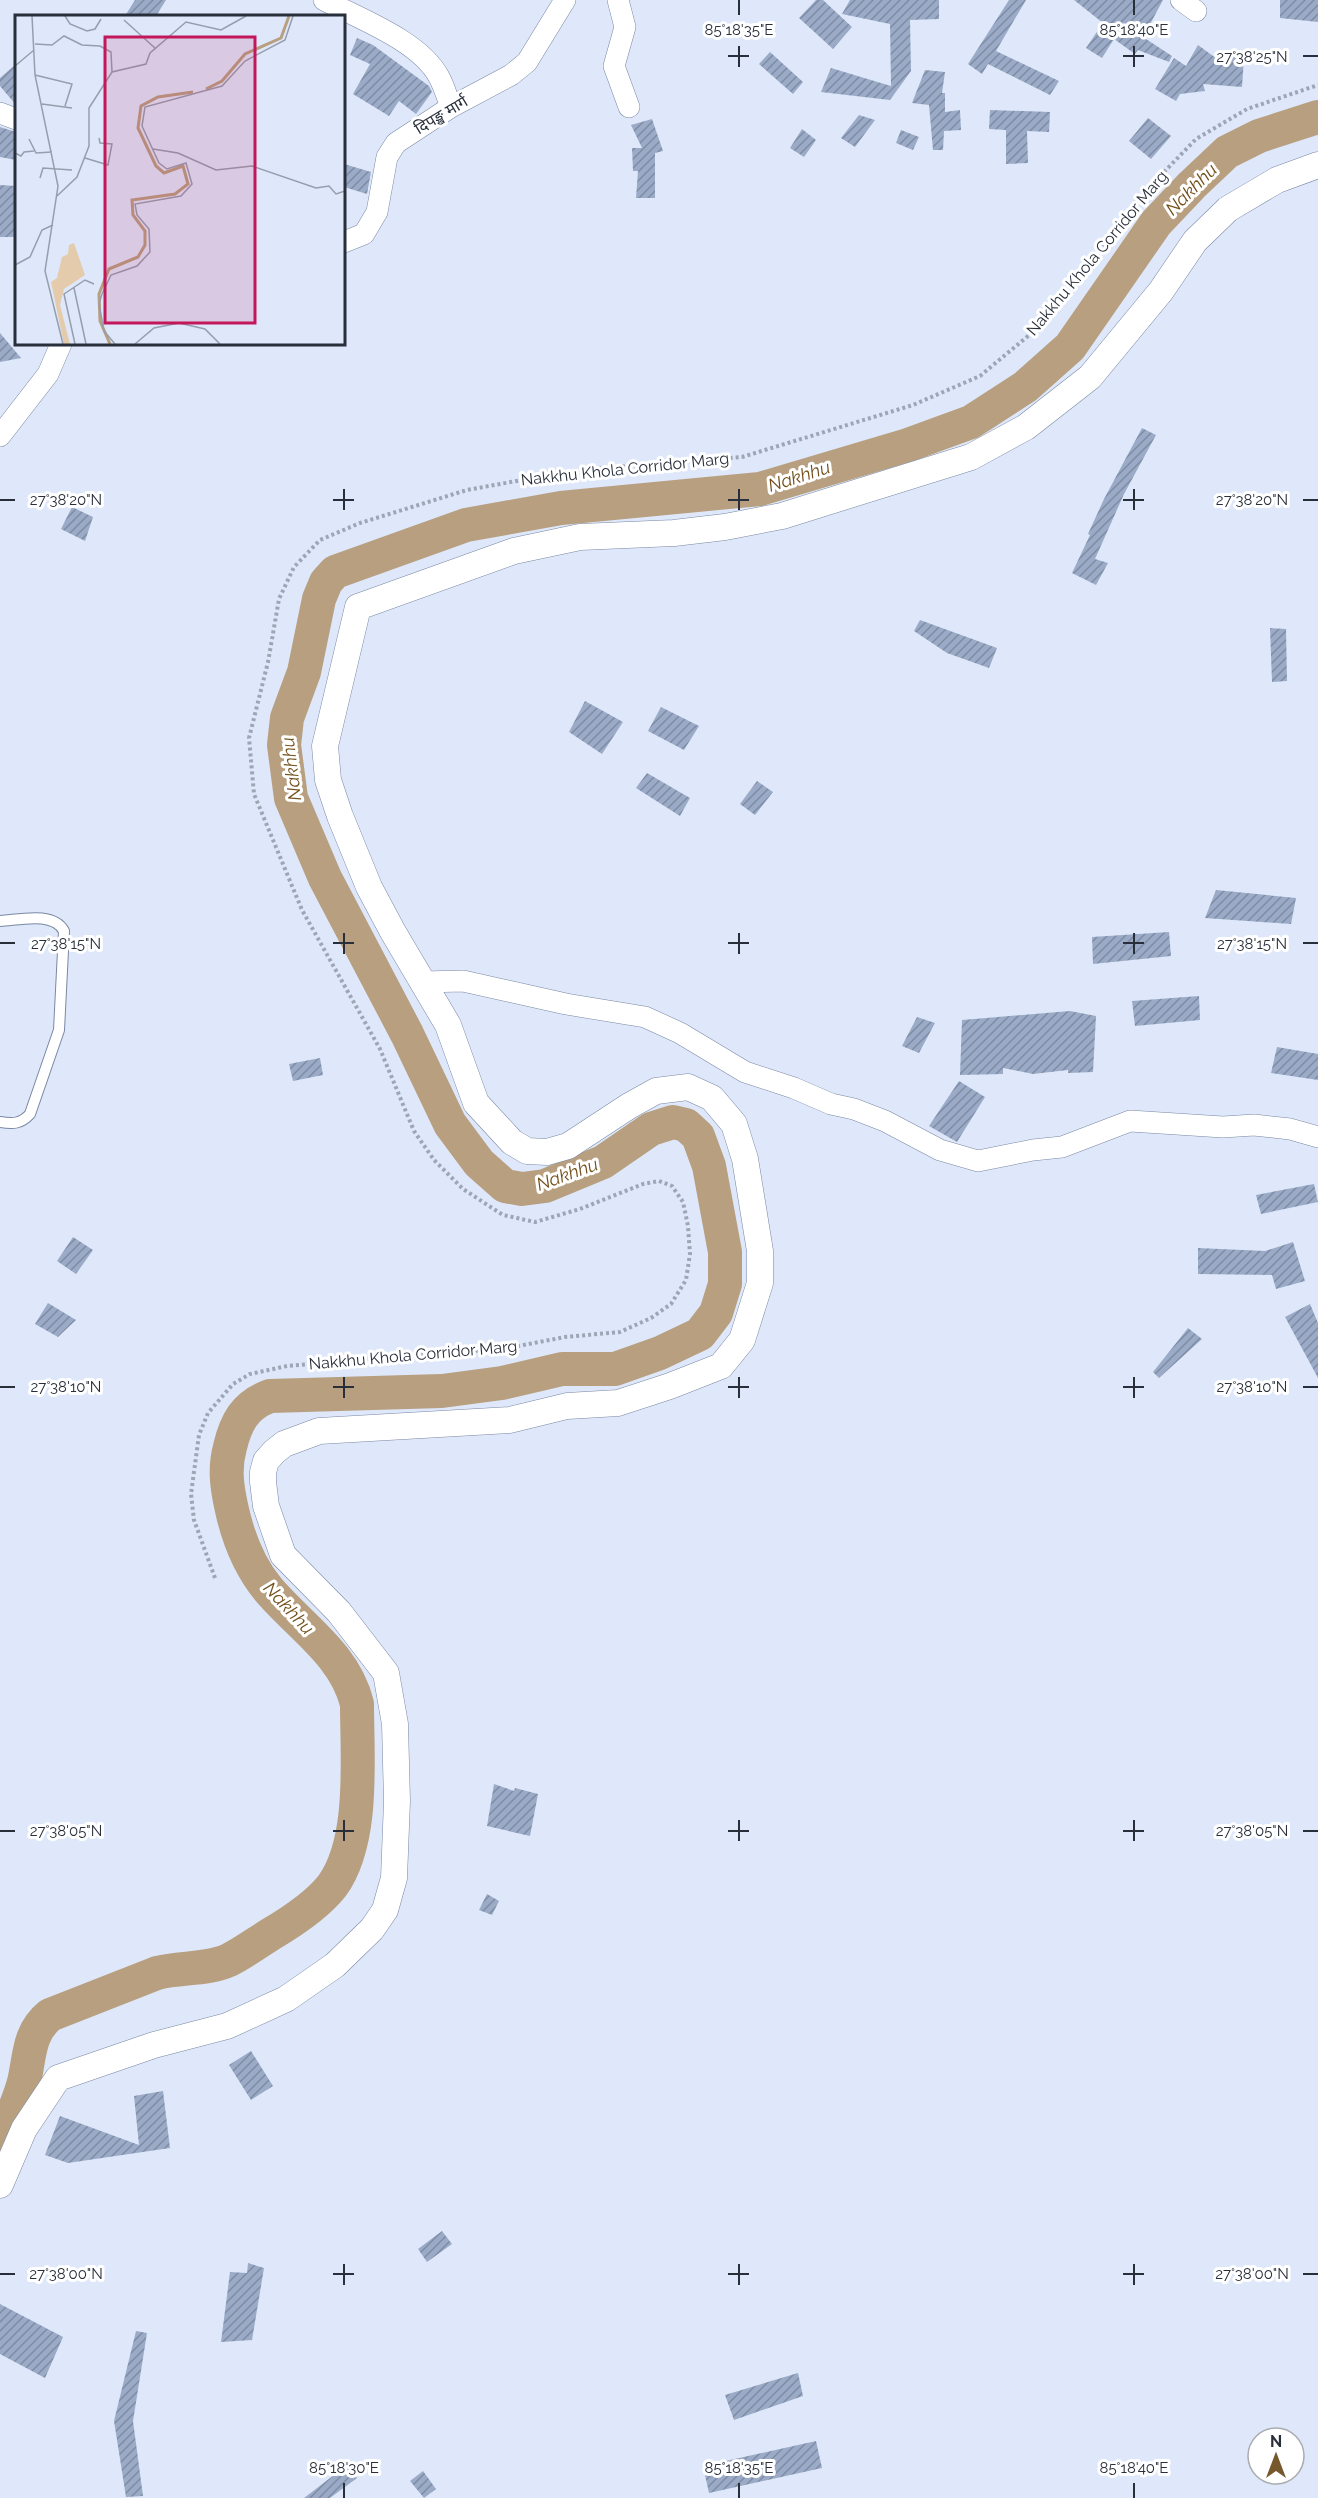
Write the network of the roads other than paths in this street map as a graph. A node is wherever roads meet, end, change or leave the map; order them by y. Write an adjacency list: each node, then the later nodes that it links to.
1 (324, 0): 4 (street)
2 (565, 0): 4 (street, दिपङ्ख मार्ग)
3 (618, 0): 5 (street)
4 (451, 107): 9 (street, दिपङ्ख मार्ग)
5 (629, 107)
6 (0, 113): 7 (street)
7 (15, 119)
8 (1318, 165): 13 (street)
9 (345, 242)
10 (61, 345): 11 (street)
11 (0, 436)
12 (0, 921): 14 (lane)
13 (423, 982): 15 (street); 16 (street)
14 (0, 1122)
15 (1318, 1137)
16 (0, 2186)

